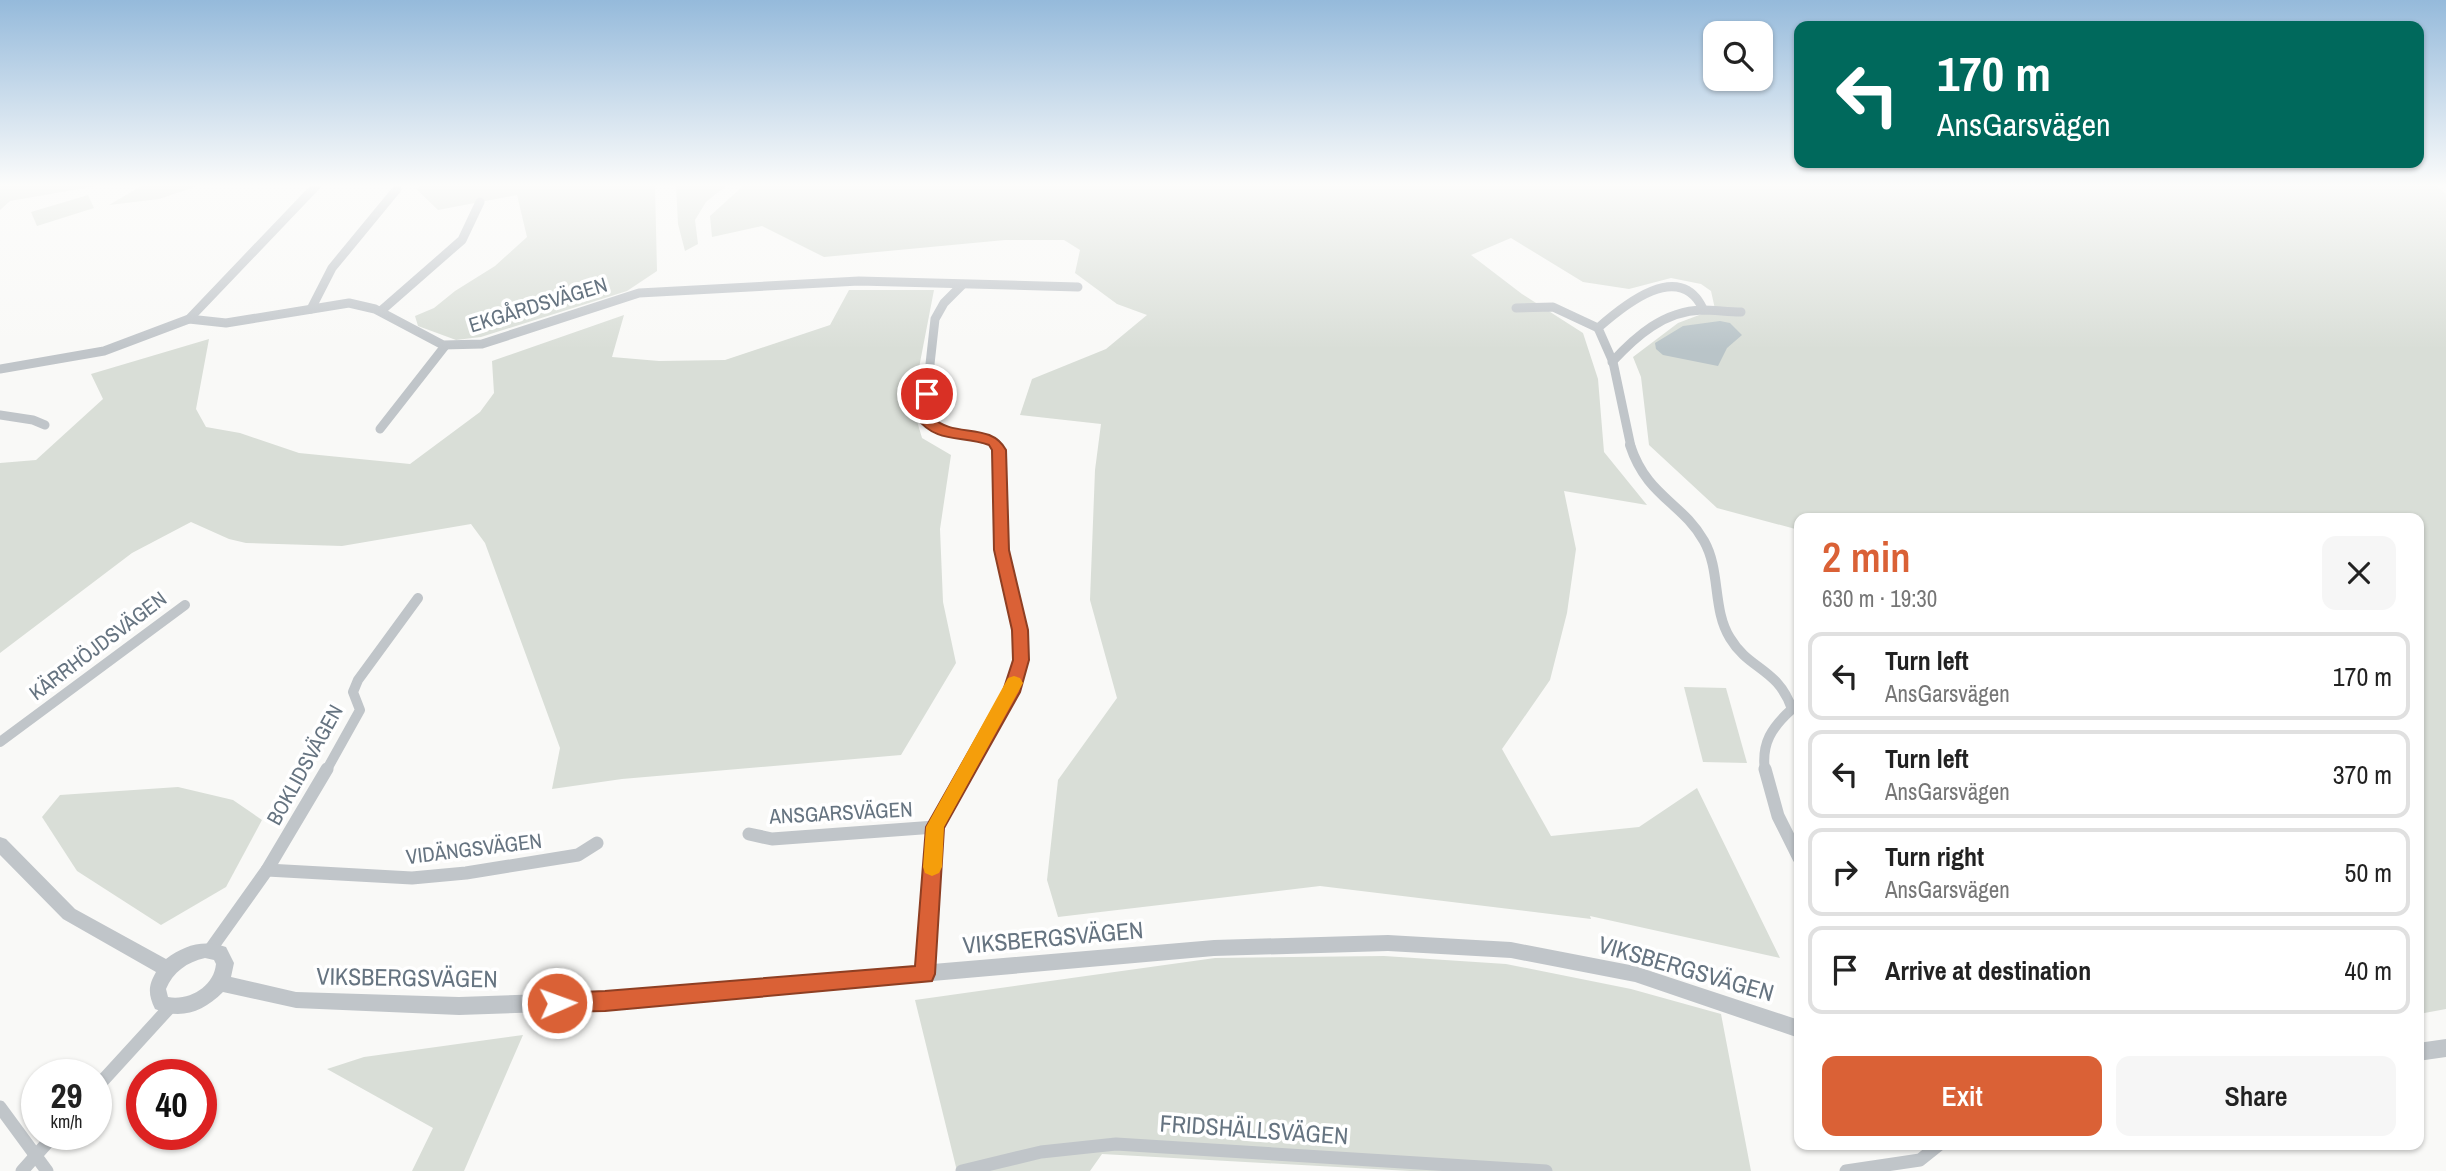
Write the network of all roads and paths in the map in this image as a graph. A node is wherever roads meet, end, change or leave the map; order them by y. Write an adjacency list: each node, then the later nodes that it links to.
1 (264, 240): 11 (street)
2 (355, 240): 7 (street)
3 (462, 240): 9 (street)
4 (962, 285): 5 (street, EKGÅRDSVÄGEN); 13 (street, EKGÅRDSVÄGEN); 22 (street, ANSGARSVÄGEN)
5 (1078, 287)
6 (1516, 308): 12 (street)
7 (311, 309): 9 (street, EKGÅRDSVÄGEN); 11 (street, EKGÅRDSVÄGEN)
8 (1703, 309): 10 (street); 12 (street); 14 (street)
9 (382, 310): 13 (street, EKGÅRDSVÄGEN)
10 (1741, 312)
11 (188, 319): 15 (street)
12 (1598, 328): 14 (street)
13 (445, 346): 18 (street)
14 (1612, 362): 26 (street)
15 (0, 369)
16 (0, 415): 17 (street)
17 (45, 425)
18 (380, 429)
19 (418, 597): 27 (street, BOKLIDSVÄGEN)
20 (185, 605): 21 (street, KÄRRHÖJDSVÄGEN)
21 (0, 742)
22 (935, 827): 23 (street, ANSGARSVÄGEN); 30 (street, ANSGARSVÄGEN)
23 (749, 834)
24 (597, 843): 27 (street, VIDÄNGSVÄGEN)
25 (0, 844): 29 (street)
26 (1794, 849)
27 (267, 870): 28 (street, BOKLIDSVÄGEN)
28 (210, 950): 29 (street); 31 (street)
29 (167, 969): 32 (street)
30 (925, 974): 31 (street, VIKSBERGSVÄGEN); 33 (street, VIKSBERGSVÄGEN)
31 (219, 984): 32 (street)
32 (170, 1007): 36 (street)
33 (1794, 1027)
34 (2446, 1048): 35 (street)
35 (2424, 1051)
36 (112, 1070)
37 (0, 1107): 40 (street)
38 (41, 1150): 40 (street)
39 (1932, 1150): 45 (street)
40 (36, 1155): 41 (street); 42 (street)
41 (22, 1171)
42 (47, 1171)
43 (961, 1171): 44 (street, FRIDSHÄLLSVÄGEN)
44 (1546, 1171)
45 (1846, 1171)

